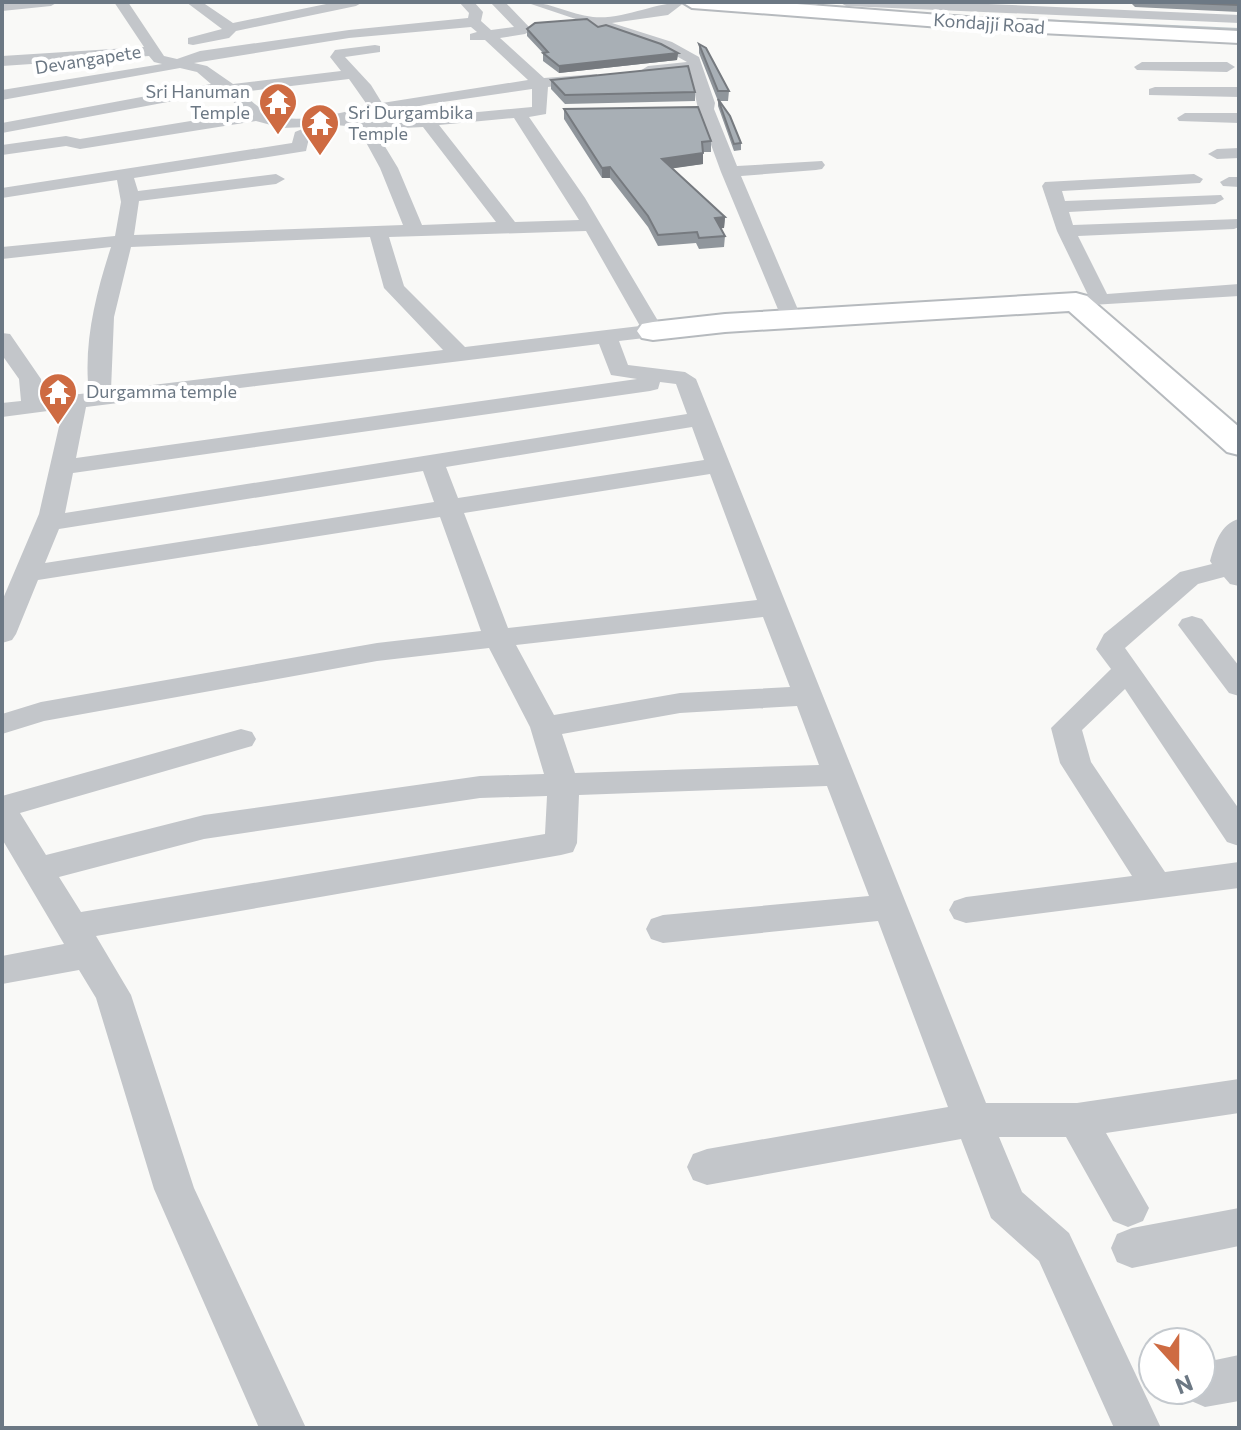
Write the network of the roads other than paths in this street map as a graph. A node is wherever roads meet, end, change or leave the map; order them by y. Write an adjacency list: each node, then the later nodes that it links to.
1 (51, 2): 16 (street)
2 (124, 2): 27 (street)
3 (193, 2): 23 (street)
4 (356, 2): 23 (street)
5 (466, 2): 20 (street)
6 (497, 2): 24 (street)
7 (532, 2): 19 (street)
8 (678, 2): 19 (street)
9 (692, 2): 17 (street, Kondajji Road)
10 (846, 2): 14 (street)
11 (1167, 2): 22 (street)
12 (1217, 2): 21 (street)
13 (802, 3): 17 (street)
14 (880, 3): 15 (street)
15 (1044, 6): 18 (street)
16 (2, 7)
17 (753, 8): 22 (street, Kondajji Road)
18 (1110, 8): 22 (street)
19 (592, 21): 24 (street); 31 (street)
20 (474, 22): 25 (street, Devangapete); 26 (street)
21 (1237, 25): 22 (street, Kondajji Road)
22 (1188, 26): 33 (street)
23 (231, 28): 27 (street)
24 (539, 28): 26 (street)
25 (349, 34): 28 (street); 30 (street, Devangapete)
26 (487, 35): 28 (street); 38 (street)
27 (161, 47): 29 (street); 30 (street)
28 (340, 53): 35 (street)
29 (2, 61)
30 (181, 64): 39 (street); 40 (street, Devangapete)
31 (696, 66): 34 (street); 60 (street)
32 (1142, 67): 33 (street)
33 (1227, 67): 37 (street)
34 (633, 73)
35 (352, 74): 39 (street); 48 (street)
36 (602, 76): 38 (street)
37 (1239, 79)
38 (540, 83): 44 (street); 48 (street)
39 (229, 88): 47 (street); 52 (street)
40 (28, 90): 43 (street, Devangapete); 52 (street)
41 (1155, 92): 42 (street)
42 (1239, 92)
43 (2, 95)
44 (540, 111): 45 (street); 46 (street)
45 (518, 113): 53 (street); 69 (street)
46 (559, 113)
47 (260, 115): 51 (street); 55 (street)
48 (376, 116): 51 (street); 53 (street); 71 (street)
49 (1185, 118): 50 (street)
50 (1239, 118)
51 (333, 120): 61 (street)
52 (53, 121): 54 (street); 55 (street)
53 (427, 121): 70 (street)
54 (2, 128)
55 (66, 141): 56 (street)
56 (2, 150)
57 (1239, 153): 58 (street)
58 (1217, 154)
59 (816, 165): 60 (street)
60 (730, 172): 78 (street)
61 (124, 174): 64 (street); 65 (street)
62 (276, 179): 65 (street)
63 (1194, 179): 67 (street)
64 (2, 193)
65 (130, 197): 74 (street)
66 (1215, 199): 67 (street)
67 (1058, 207): 73 (street)
68 (1234, 223): 73 (street)
69 (592, 225): 70 (street); 79 (street)
70 (509, 227): 71 (street)
71 (414, 229): 72 (street)
72 (377, 230): 74 (street); 82 (street)
73 (1066, 231): 77 (street)
74 (122, 241): 75 (street); 84 (street)
75 (2, 253)
76 (1239, 290): 77 (street)
77 (1088, 301): 78 (street); 88 (street)
78 (792, 319): 79 (street)
79 (653, 331): 80 (street)
80 (607, 337): 82 (street); 83 (street)
81 (2, 339): 85 (street)
82 (459, 354): 84 (street)
83 (685, 379): 87 (street); 91 (street)
84 (88, 399): 85 (street); 91 (street)
85 (33, 406): 86 (street)
86 (2, 410)
87 (701, 419): 89 (street); 90 (street)
88 (1239, 445)
89 (432, 462): 92 (street); 93 (street)
90 (718, 465): 92 (street); 97 (street)
91 (62, 467): 93 (street)
92 (450, 508): 96 (street); 100 (street)
93 (48, 523): 96 (street)
94 (1239, 527): 95 (street)
95 (1234, 573): 101 (street)
96 (27, 574): 99 (street)
97 (773, 607): 100 (street); 103 (street)
98 (1192, 625): 102 (street)
99 (2, 634)
100 (497, 637): 104 (street); 105 (street)
101 (1127, 670): 110 (street); 113 (street)
102 (1239, 686)
103 (807, 696): 105 (street); 107 (street)
104 (2, 724)
105 (545, 727): 108 (street)
106 (241, 739): 109 (street)
107 (838, 775): 108 (street); 114 (street)
108 (563, 785): 111 (street); 117 (street)
109 (2, 809): 111 (street)
110 (1239, 834)
111 (37, 870): 117 (street)
112 (1239, 875): 113 (street)
113 (1156, 886): 115 (street)
114 (890, 907): 116 (street); 120 (street)
115 (966, 910)
116 (663, 929)
117 (80, 941): 118 (street); 124 (street)
118 (2, 970)
119 (1239, 1096): 121 (street)
120 (973, 1120): 121 (street); 122 (street); 125 (street)
121 (1077, 1120): 123 (street)
122 (707, 1167)
123 (1239, 1227)
124 (283, 1428)
125 (1138, 1428)

